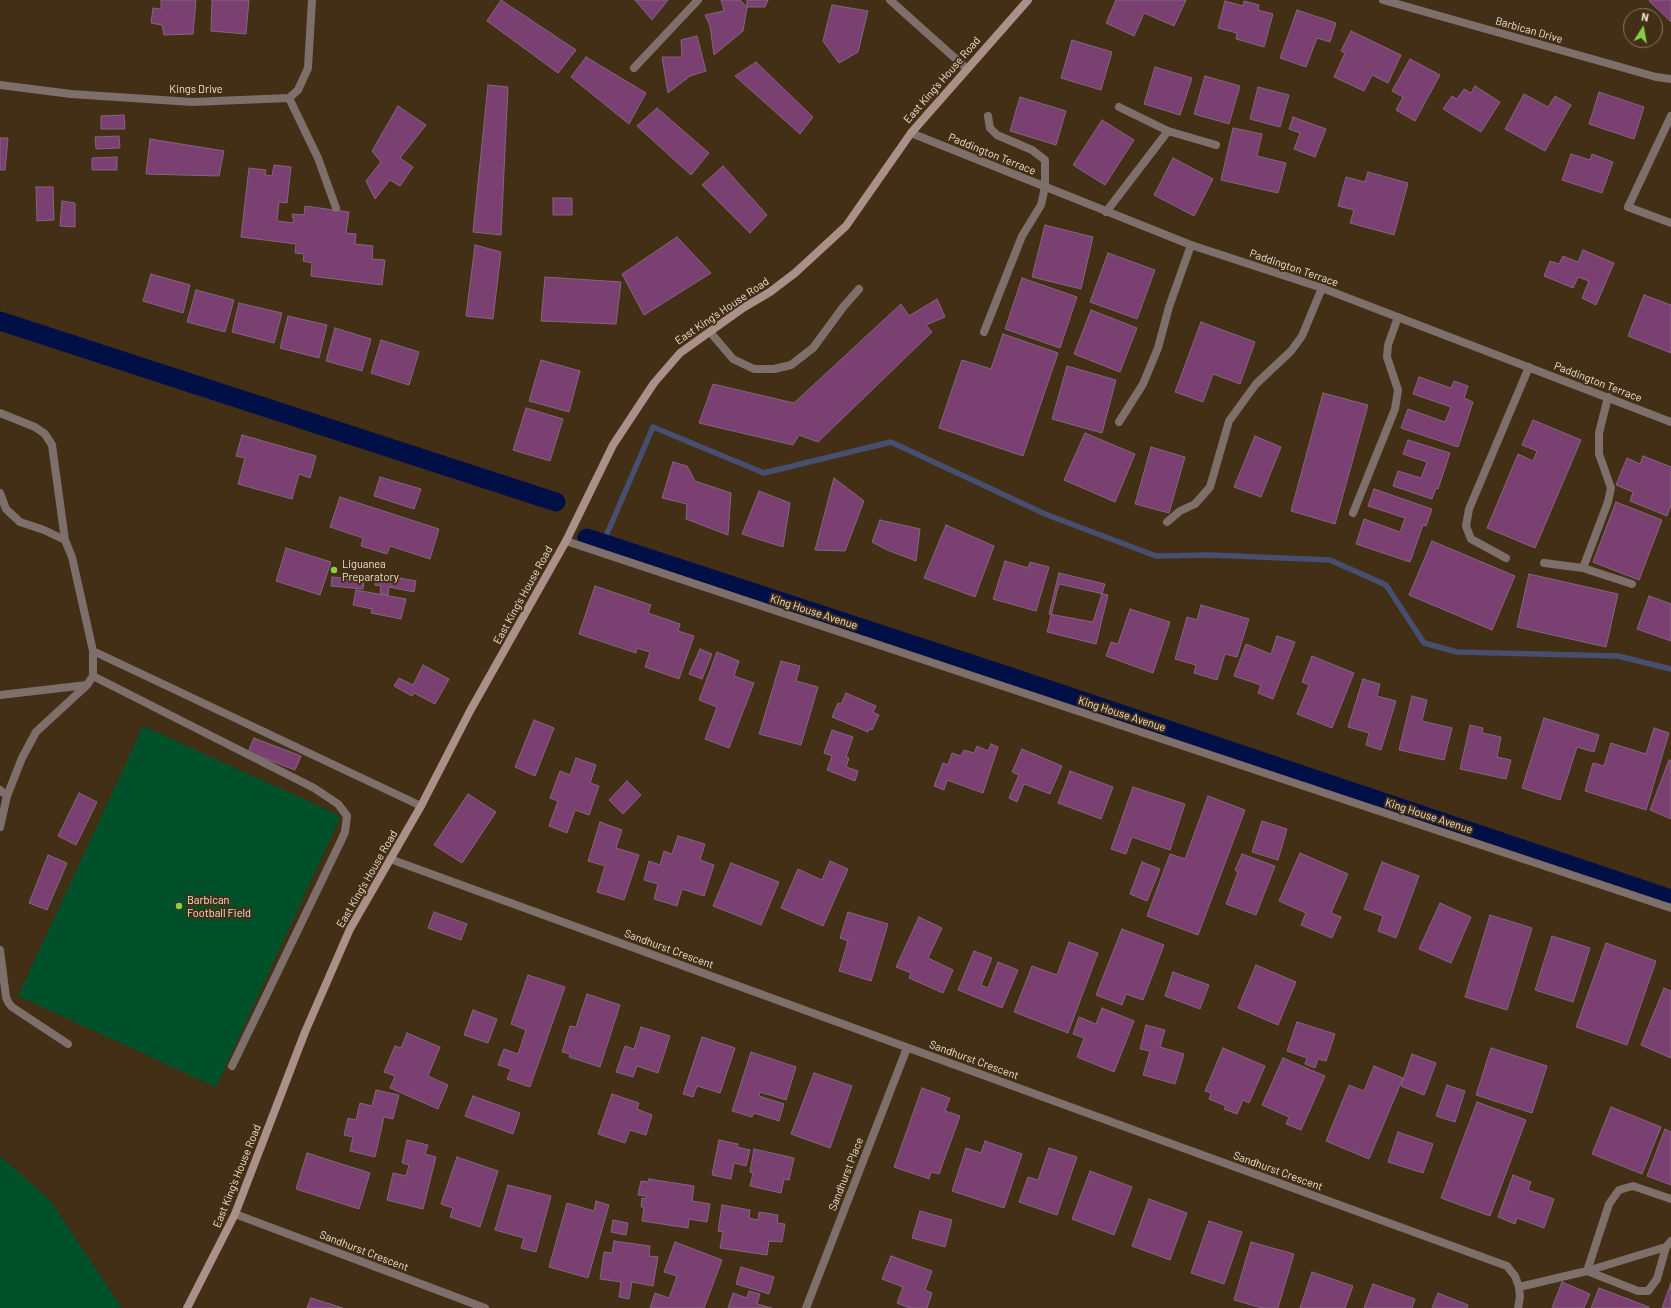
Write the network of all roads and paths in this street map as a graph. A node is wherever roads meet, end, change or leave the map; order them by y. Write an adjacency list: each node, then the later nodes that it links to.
1 (312, 0): 10 (street)
2 (698, 0): 6 (street)
3 (890, 0): 7 (street)
4 (1028, 0): 7 (main road, East King's House Road)
5 (1382, 0): 8 (street, Barbican Drive)
6 (634, 68)
7 (966, 68): 15 (main road, East King's House Road)
8 (1671, 79)
9 (0, 84): 10 (street, Kings Drive)
10 (289, 98): 18 (street)
11 (1119, 108): 14 (street)
12 (988, 116): 17 (street)
13 (1671, 116): 20 (street)
14 (1168, 131): 16 (street); 19 (street)
15 (911, 133): 17 (street, Paddington Terrace); 25 (main road, East King's House Road)
16 (1216, 145)
17 (1045, 187): 19 (street, Paddington Terrace); 26 (street)
18 (336, 208)
19 (1106, 212): 21 (street, Paddington Terrace)
20 (1671, 223)
21 (1191, 245): 22 (street, Paddington Terrace); 30 (street)
22 (1322, 288): 24 (street, Paddington Terrace); 34 (street)
23 (859, 289): 25 (street)
24 (1398, 317): 27 (street, Paddington Terrace); 33 (street)
25 (710, 332): 36 (main road, East King's House Road)
26 (984, 332)
27 (1529, 367): 28 (street, Paddington Terrace); 37 (street)
28 (1608, 397): 31 (street, Paddington Terrace); 39 (street)
29 (0, 413): 35 (street)
30 (1119, 422)
31 (1671, 422)
32 (0, 493): 35 (street)
33 (1353, 513)
34 (1167, 522)
35 (65, 540): 41 (street)
36 (566, 541): 47 (main road, East King's House Road); 50 (street, King House Avenue)
37 (1506, 558)
38 (1544, 563): 39 (street)
39 (1583, 568): 40 (street)
40 (1632, 584)
41 (93, 652): 42 (street); 47 (street)
42 (93, 676): 43 (street); 54 (street)
43 (87, 685): 44 (street); 46 (street)
44 (0, 695)
45 (0, 790): 46 (street)
46 (7, 796): 48 (street)
47 (420, 806): 49 (main road, East King's House Road)
48 (0, 827)
49 (390, 859): 53 (street, Sandhurst Crescent); 56 (main road, East King's House Road)
50 (1671, 908)
51 (0, 950): 52 (street)
52 (68, 1044)
53 (907, 1048): 59 (street, Sandhurst Crescent); 62 (street, Sandhurst Place)
54 (232, 1066)
55 (1671, 1199): 58 (street)
56 (236, 1214): 60 (main road, East King's House Road); 61 (street, Sandhurst Crescent)
57 (1668, 1244): 58 (street); 58 (street)
58 (1587, 1271): 59 (street)
59 (1519, 1287): 63 (street, Sandhurst Crescent)
60 (187, 1308)
61 (485, 1308)
62 (806, 1308)
63 (1518, 1308)

